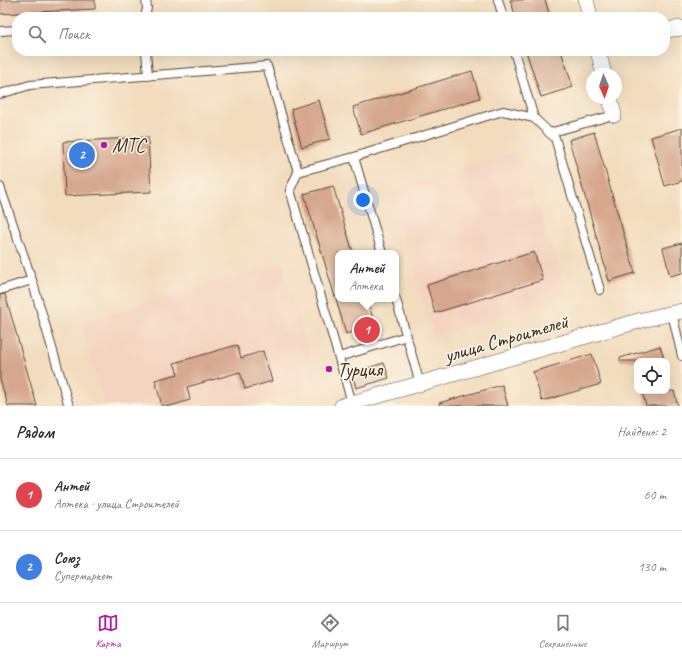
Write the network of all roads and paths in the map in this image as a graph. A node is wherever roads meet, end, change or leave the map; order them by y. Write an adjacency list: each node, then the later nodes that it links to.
1 (146, 0): 4 (lane)
2 (498, 0): 5 (lane)
3 (586, 0): 6 (street)
4 (146, 12)
5 (502, 12)
6 (589, 12)
7 (682, 28): 8 (street)
8 (670, 29)
9 (12, 30): 10 (lane)
10 (0, 31)
11 (146, 56): 15 (lane)
12 (515, 56): 19 (lane)
13 (599, 56): 14 (street)
14 (602, 68)
15 (148, 76): 16 (lane); 22 (lane)
16 (0, 94)
17 (611, 104): 18 (street)
18 (614, 115): 20 (lane)
19 (534, 118): 20 (lane); 21 (lane)
20 (549, 133): 27 (lane)
21 (354, 157): 22 (lane); 24 (lane)
22 (298, 172): 31 (lane)
23 (0, 187): 25 (lane)
24 (381, 250)
25 (32, 280): 26 (lane); 35 (lane)
26 (0, 290)
27 (600, 290)
28 (397, 302): 30 (lane)
29 (677, 312): 32 (lane); 33 (street, улица Строителей)
30 (407, 336): 31 (lane); 33 (lane)
31 (339, 356): 34 (lane)
32 (682, 356)
33 (420, 384): 34 (street, улица Строителей)
34 (347, 404)
35 (69, 406)

